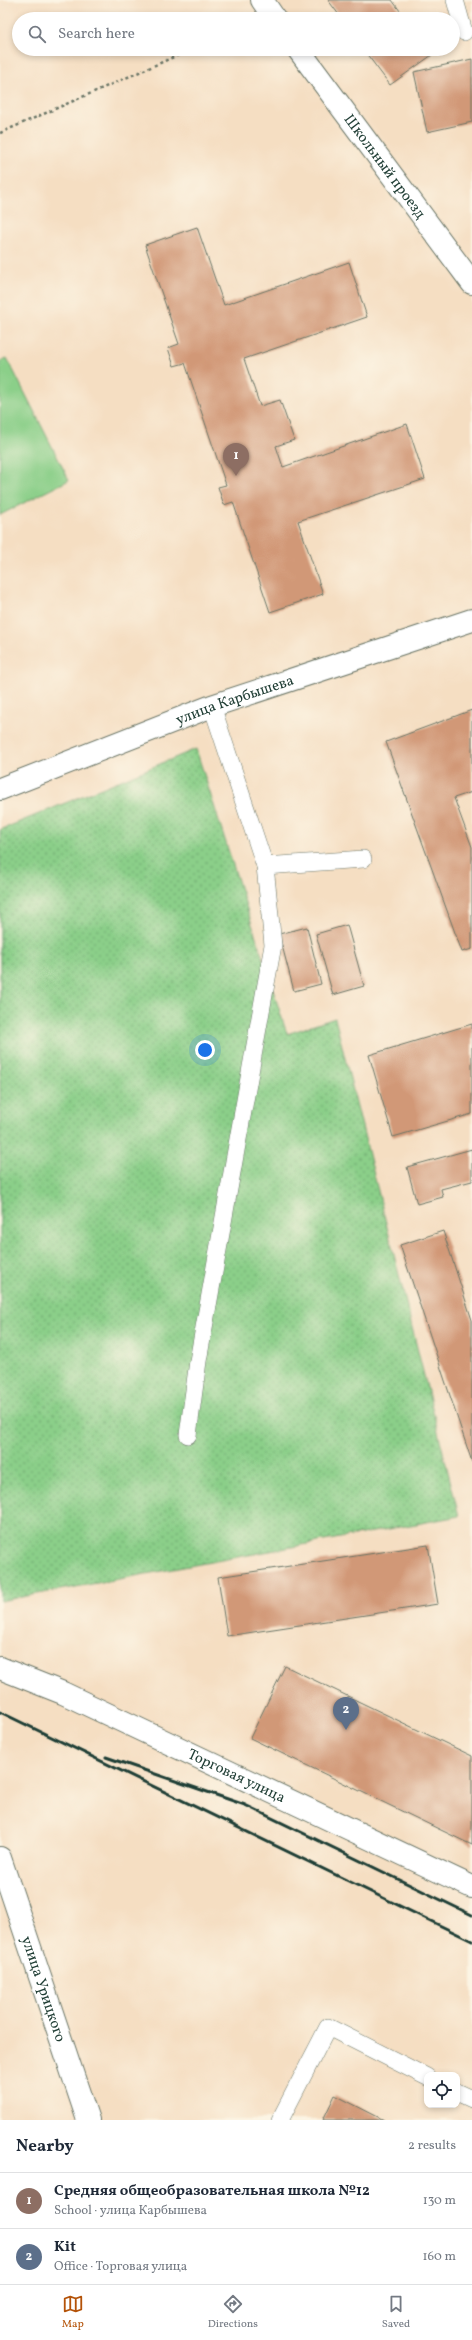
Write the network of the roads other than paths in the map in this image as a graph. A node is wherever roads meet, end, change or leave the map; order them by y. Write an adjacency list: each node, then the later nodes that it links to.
1 (262, 0): 3 (street)
2 (455, 0): 4 (lane)
3 (270, 12)
4 (458, 12)
5 (460, 18): 6 (lane)
6 (464, 32)
7 (303, 56): 8 (street, Школьный проезд)
8 (469, 272)
9 (472, 620): 10 (street, улица Карбышева)
10 (212, 706): 11 (street, улица Карбышева); 13 (lane)
11 (0, 789)
12 (363, 860): 13 (lane)
13 (266, 866): 14 (lane)
14 (188, 1435)
15 (0, 1668): 17 (street, Торговая улица)
16 (0, 1858): 21 (street, улица Урицкого)
17 (472, 1887)
18 (424, 2075): 22 (lane)
19 (460, 2093): 20 (lane)
20 (472, 2099)
21 (88, 2120)
22 (280, 2120)

